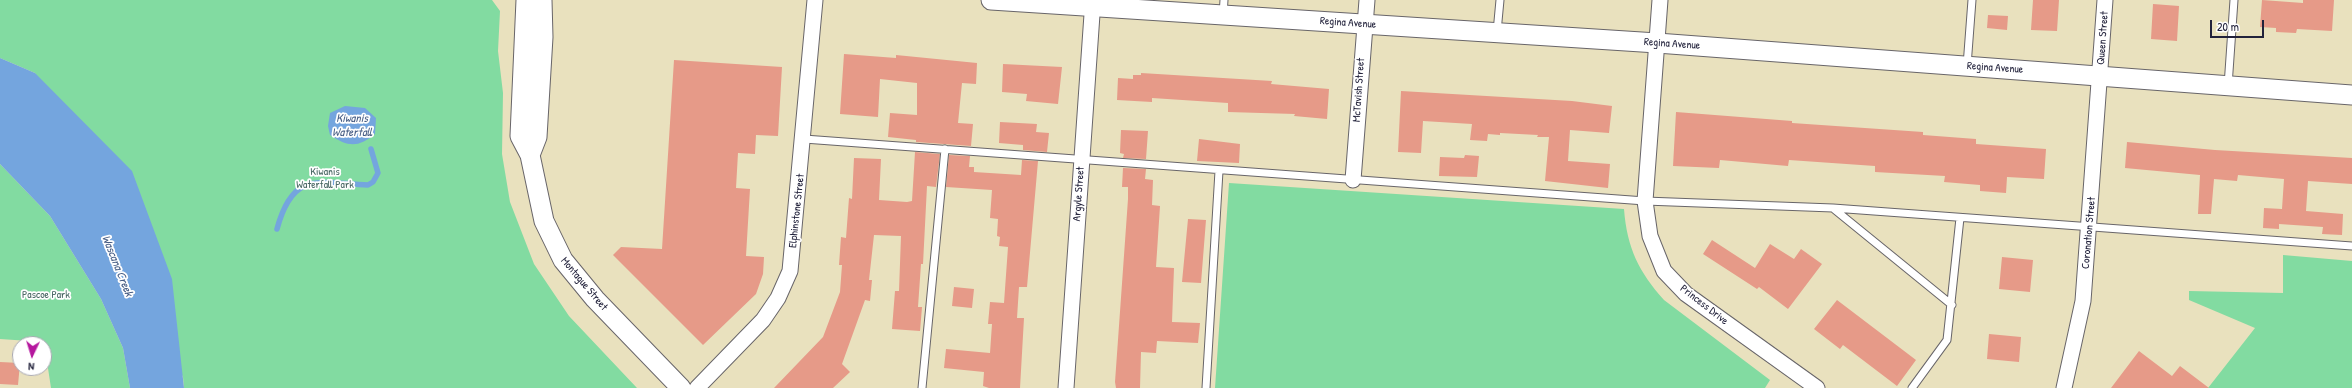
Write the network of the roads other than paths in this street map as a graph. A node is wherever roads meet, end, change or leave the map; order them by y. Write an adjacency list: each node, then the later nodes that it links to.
1 (526, 0): 22 (street, Montague Street)
2 (542, 0): 22 (street)
3 (815, 0): 20 (street, Elphinstone Street)
4 (991, 0): 11 (street, Regina Avenue)
5 (1366, 0): 13 (street, McTavish Street)
6 (1500, 0): 14 (lane)
7 (1660, 0): 15 (street, Princess Drive)
8 (1972, 0): 16 (lane)
9 (2105, 0): 17 (street, Queen Street)
10 (2234, 0): 18 (lane)
11 (1092, 3): 12 (street, Regina Avenue); 23 (street, Argyle Street)
12 (1223, 8): 13 (street, Regina Avenue)
13 (1364, 24): 14 (street, Regina Avenue); 25 (street, McTavish Street)
14 (1497, 33): 15 (street, Regina Avenue)
15 (1657, 43): 16 (street, Regina Avenue); 26 (street, Princess Drive)
16 (1967, 66): 17 (street, Regina Avenue)
17 (2100, 76): 18 (street, Regina Avenue); 29 (street, Coronation Street)
18 (2228, 86): 19 (street, Regina Avenue)
19 (2352, 95)
20 (804, 139): 21 (lane); 33 (street, Elphinstone Street)
21 (945, 149): 23 (lane); 34 (lane)
22 (530, 156): 32 (street, Montague Street)
23 (1081, 161): 24 (lane); 35 (street, Argyle Street)
24 (1219, 171): 25 (lane); 36 (lane)
25 (1352, 180): 26 (lane)
26 (1645, 201): 27 (lane); 37 (street, Princess Drive)
27 (1833, 208): 28 (lane); 31 (lane)
28 (1960, 218): 29 (lane); 31 (lane)
29 (2090, 227): 30 (lane); 39 (street, Coronation Street)
30 (2352, 246)
31 (1952, 305): 38 (lane)
32 (681, 388)
33 (697, 388)
34 (922, 388)
35 (1066, 388)
36 (1206, 388)
37 (1817, 388)
38 (1912, 388)
39 (2064, 388)

